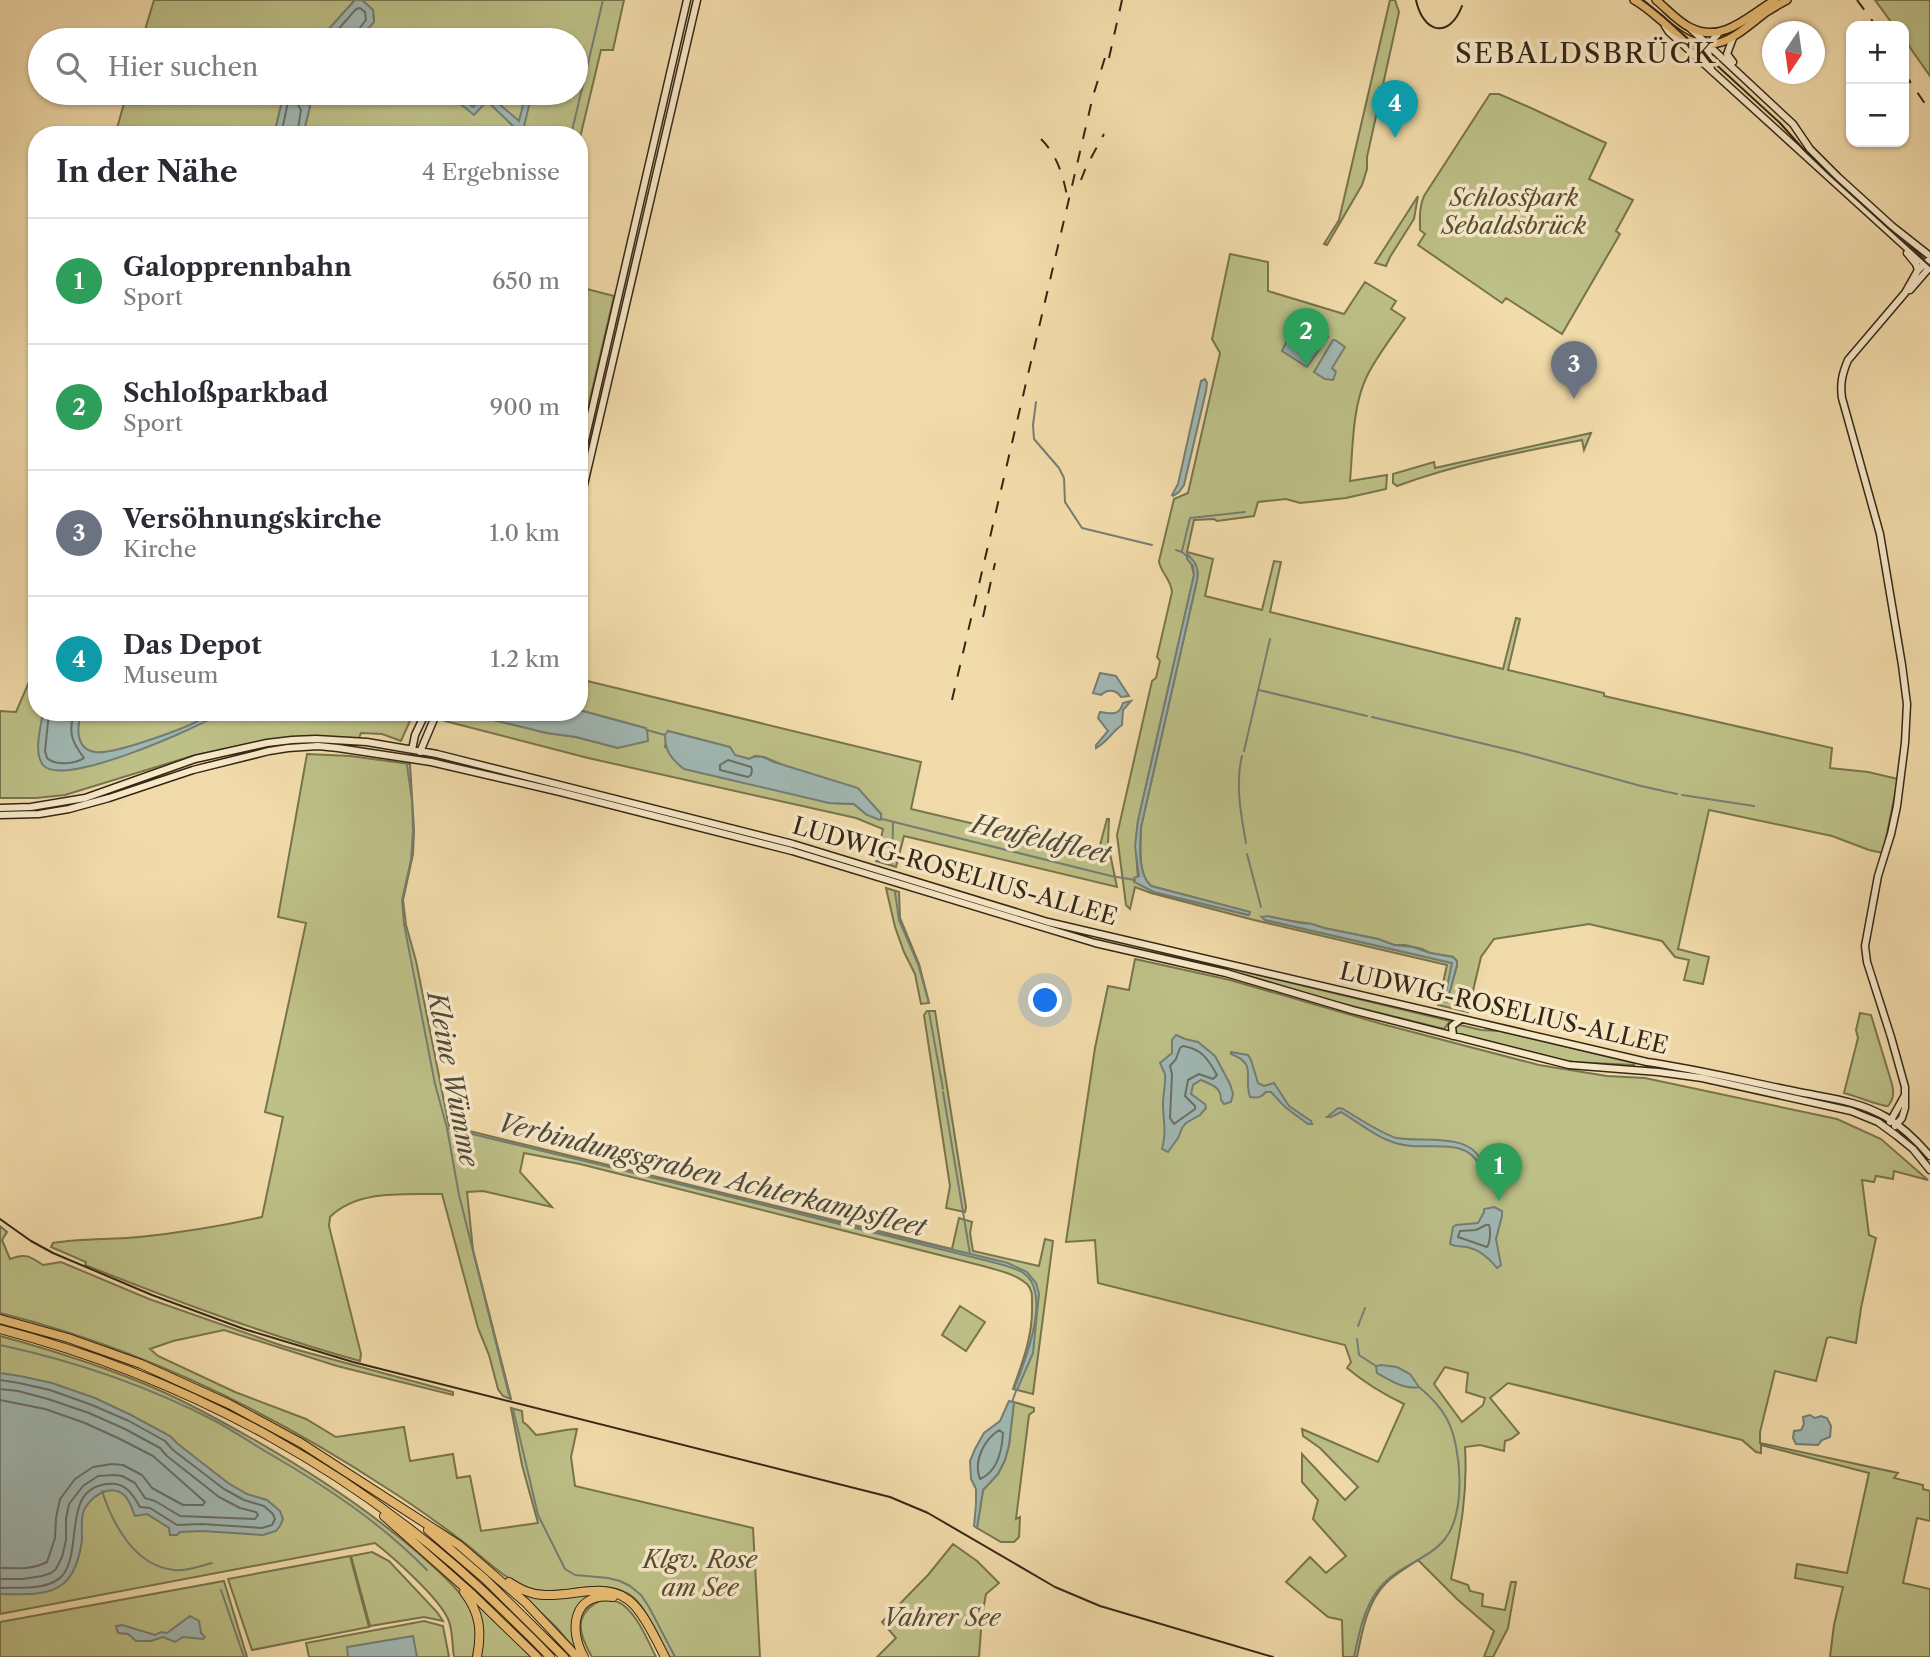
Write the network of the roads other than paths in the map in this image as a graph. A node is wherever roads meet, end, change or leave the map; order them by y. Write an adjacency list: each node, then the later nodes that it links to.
1 (687, 0): 18 (main road)
2 (697, 0): 19 (main road)
3 (1634, 0): 7 (main road)
4 (1656, 0): 8 (main road)
5 (1775, 0): 9 (main road)
6 (1787, 0): 10 (main road)
7 (1663, 21): 11 (main road); 12 (main road)
8 (1689, 27): 9 (main road); 11 (main road)
9 (1718, 34): 11 (main road)
10 (1733, 38): 11 (main road); 13 (main road)
11 (1708, 44): 12 (main road); 13 (main road)
12 (1711, 70): 14 (main road)
13 (1751, 85): 15 (main road)
14 (1906, 247): 15 (main road); 16 (main road)
15 (1929, 264): 16 (main road); 17 (main road)
16 (1918, 270): 17 (main road)
17 (1905, 293): 31 (main road)
18 (588, 427)
19 (588, 467)
20 (422, 721): 22 (main road)
21 (433, 721): 23 (main road)
22 (412, 749): 23 (main road, LUDWIG-ROSELIUS-ALLEE); 24 (main road); 25 (main road, LUDWIG-ROSELIUS-ALLEE)
23 (421, 751): 24 (main road); 27 (main road, LUDWIG-ROSELIUS-ALLEE)
24 (414, 759): 26 (main road, LUDWIG-ROSELIUS-ALLEE); 28 (main road, LUDWIG-ROSELIUS-ALLEE)
25 (0, 808)
26 (0, 816)
27 (1461, 1019): 28 (main road); 29 (main road, LUDWIG-ROSELIUS-ALLEE)
28 (1453, 1036): 30 (main road, LUDWIG-ROSELIUS-ALLEE)
29 (1647, 1062): 30 (main road); 31 (main road, LUDWIG-ROSELIUS-ALLEE)
30 (1639, 1071): 32 (main road, LUDWIG-ROSELIUS-ALLEE)
31 (1894, 1122): 32 (main road); 33 (main road, LUDWIG-ROSELIUS-ALLEE)
32 (1889, 1130): 34 (main road, LUDWIG-ROSELIUS-ALLEE)
33 (1930, 1156)
34 (1930, 1170)
35 (0, 1319): 38 (highway)
36 (0, 1329): 37 (highway)
37 (356, 1490): 39 (highway); 43 (highway)
38 (386, 1498): 40 (highway); 44 (highway)
39 (430, 1557): 41 (highway); 42 (highway)
40 (489, 1569): 45 (highway); 47 (highway)
41 (477, 1657)
42 (537, 1657)
43 (551, 1657)
44 (564, 1657)
45 (577, 1657)
46 (584, 1657): 47 (highway)
47 (662, 1657)

